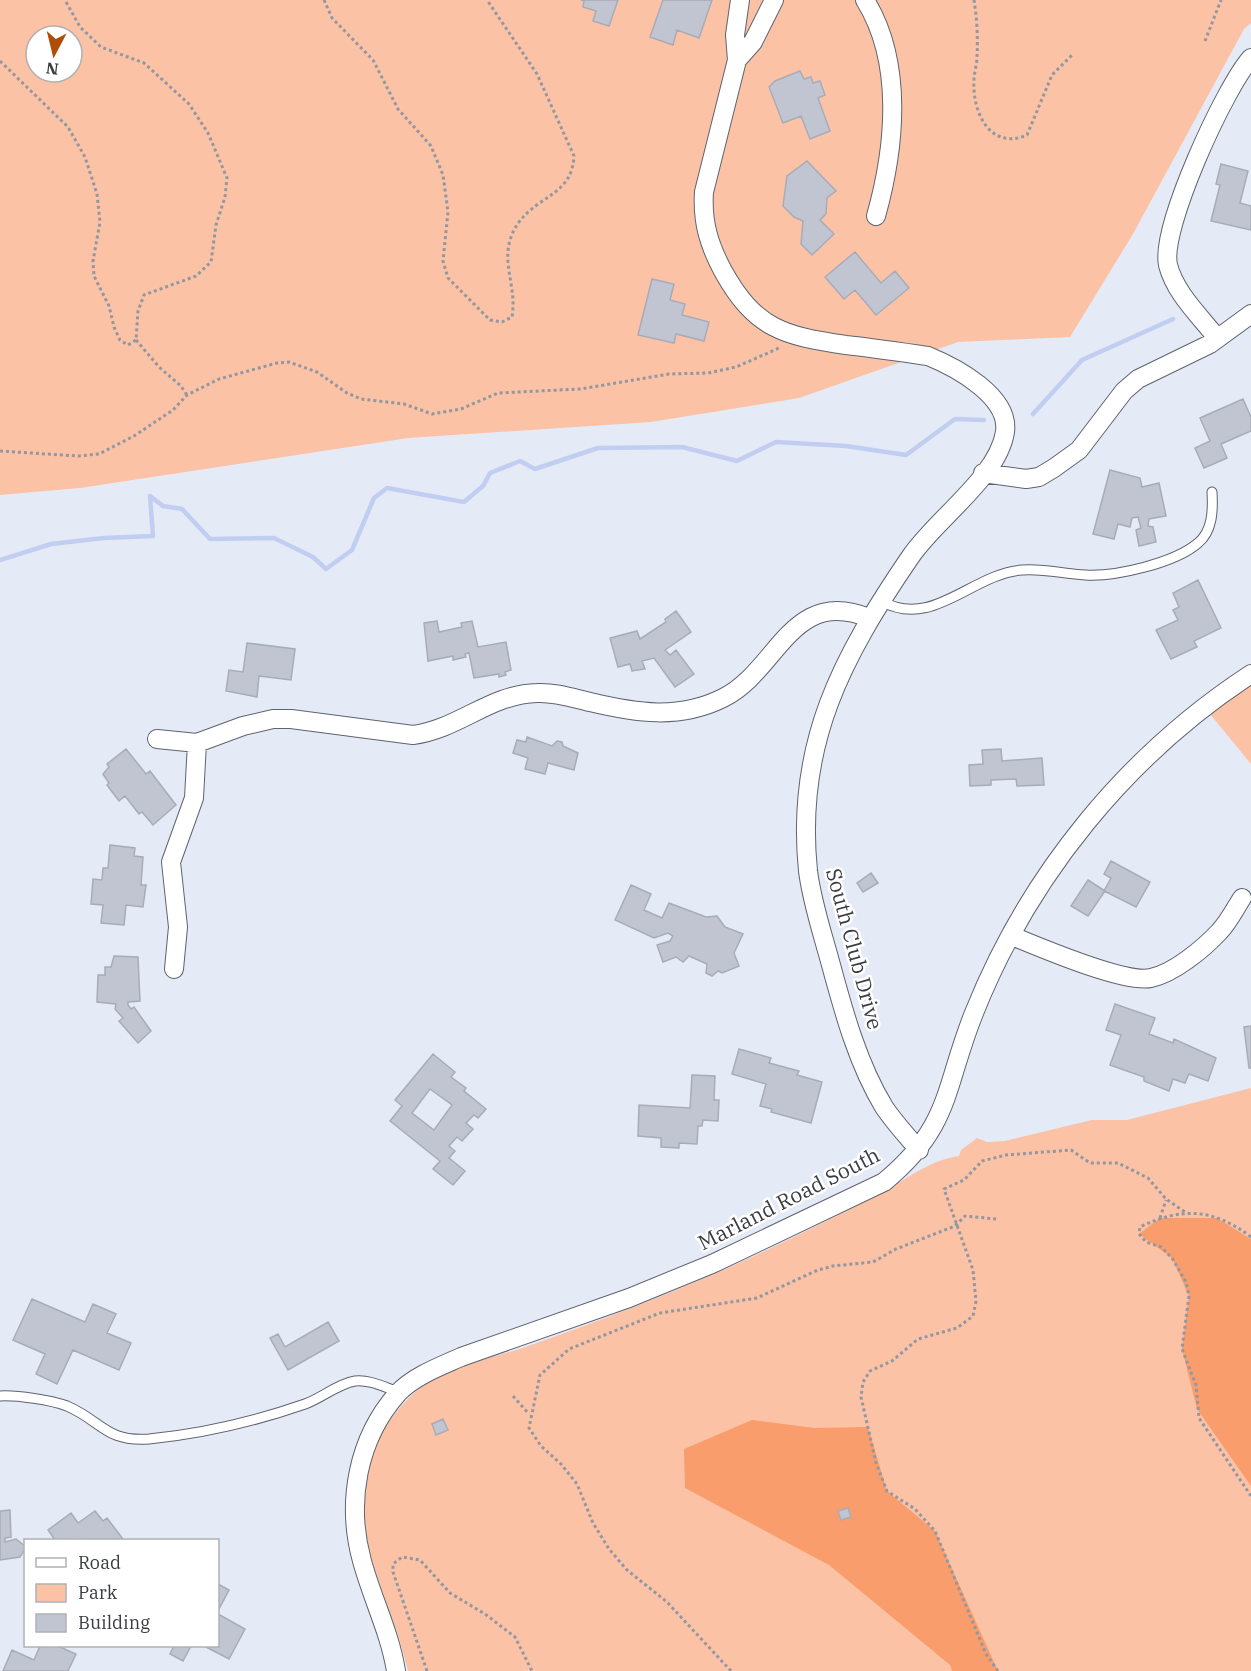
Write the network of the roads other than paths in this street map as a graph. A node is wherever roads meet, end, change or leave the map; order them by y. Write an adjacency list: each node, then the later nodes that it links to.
1 (740, 0): 5 (street, South Club Drive)
2 (774, 0): 5 (street, South Club Drive)
3 (865, 0): 6 (street)
4 (1251, 58): 8 (street)
5 (737, 60): 9 (street, South Club Drive)
6 (876, 216)
7 (1251, 314): 8 (street)
8 (1217, 338): 9 (street)
9 (983, 473): 11 (street, South Club Drive)
10 (1212, 492): 11 (lane)
11 (881, 601): 12 (street, South Club Drive)
12 (869, 618): 15 (street); 19 (street, South Club Drive)
13 (1251, 674): 17 (street, Marland Road South)
14 (157, 739): 15 (street)
15 (197, 744): 18 (street)
16 (1242, 898): 17 (street)
17 (1012, 936): 19 (street, Marland Road South)
18 (174, 969)
19 (919, 1150): 20 (street, Marland Road South)
20 (399, 1392): 21 (lane); 22 (street, Marland Road South)
21 (0, 1396)
22 (396, 1671)

